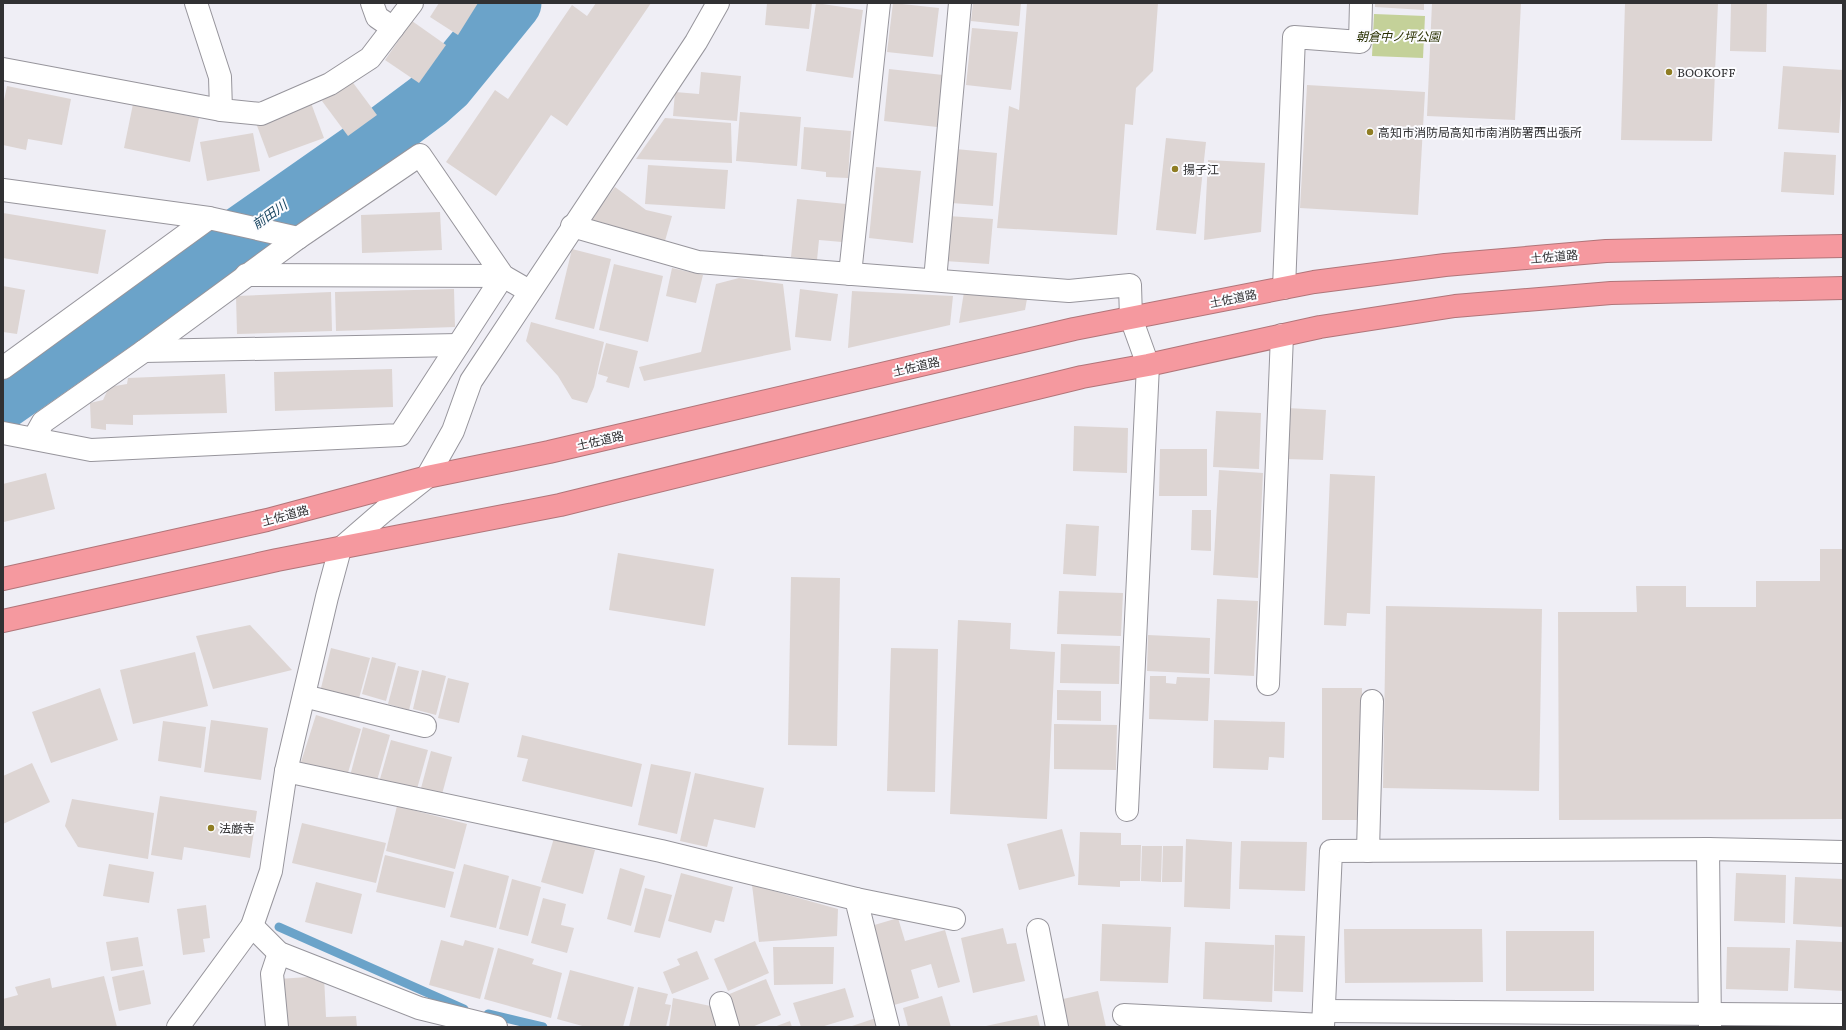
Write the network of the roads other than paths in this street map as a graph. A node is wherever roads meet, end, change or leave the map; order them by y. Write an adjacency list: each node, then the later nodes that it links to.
1 (196, 3): 10 (street)
2 (372, 3): 8 (street)
3 (412, 3): 8 (street)
4 (718, 3): 13 (street)
5 (879, 3): 16 (street)
6 (960, 3): 19 (street)
7 (1361, 3): 20 (street)
8 (393, 28): 10 (street)
9 (3, 69): 10 (street)
10 (221, 110)
11 (3, 190): 12 (street)
12 (220, 221): 14 (street); 28 (street)
13 (572, 226): 16 (street); 22 (street)
14 (290, 236): 17 (street); 18 (street)
15 (1843, 246): 20 (highway, 土佐道路)
16 (850, 274): 19 (street)
17 (246, 275): 18 (street); 26 (street)
18 (503, 276): 22 (street); 25 (street)
19 (935, 280): 23 (street)
20 (1284, 288): 23 (highway, 土佐道路)
21 (1843, 288): 24 (highway)
22 (529, 291): 31 (street)
23 (1131, 318): 27 (street); 31 (highway, 土佐道路)
24 (1282, 335): 27 (highway); 35 (street)
25 (458, 345): 26 (street); 30 (street)
26 (144, 351): 30 (street)
27 (1148, 365): 32 (highway); 40 (street)
28 (3, 368)
29 (8, 434): 30 (street)
30 (34, 438)
31 (427, 477): 32 (street); 33 (highway, 土佐道路)
32 (340, 549): 34 (highway); 36 (street)
33 (3, 579)
34 (3, 621)
35 (1268, 684)
36 (304, 696): 38 (street); 39 (street)
37 (1372, 701): 42 (street)
38 (425, 726)
39 (286, 770): 44 (street); 46 (street)
40 (1127, 810)
41 (1708, 849): 42 (street); 43 (street); 52 (street)
42 (1368, 851): 53 (street)
43 (1843, 852)
44 (856, 899): 45 (street); 58 (street)
45 (954, 919)
46 (252, 926): 48 (street); 54 (street)
47 (1038, 930): 59 (street)
48 (279, 953): 55 (street); 56 (street)
49 (721, 1003): 57 (street)
50 (1124, 1015): 53 (street)
51 (1843, 1015): 52 (street)
52 (1710, 1020): 53 (street)
53 (1323, 1021)
54 (178, 1027)
55 (277, 1027)
56 (496, 1027)
57 (728, 1027)
58 (888, 1027)
59 (1057, 1027)

